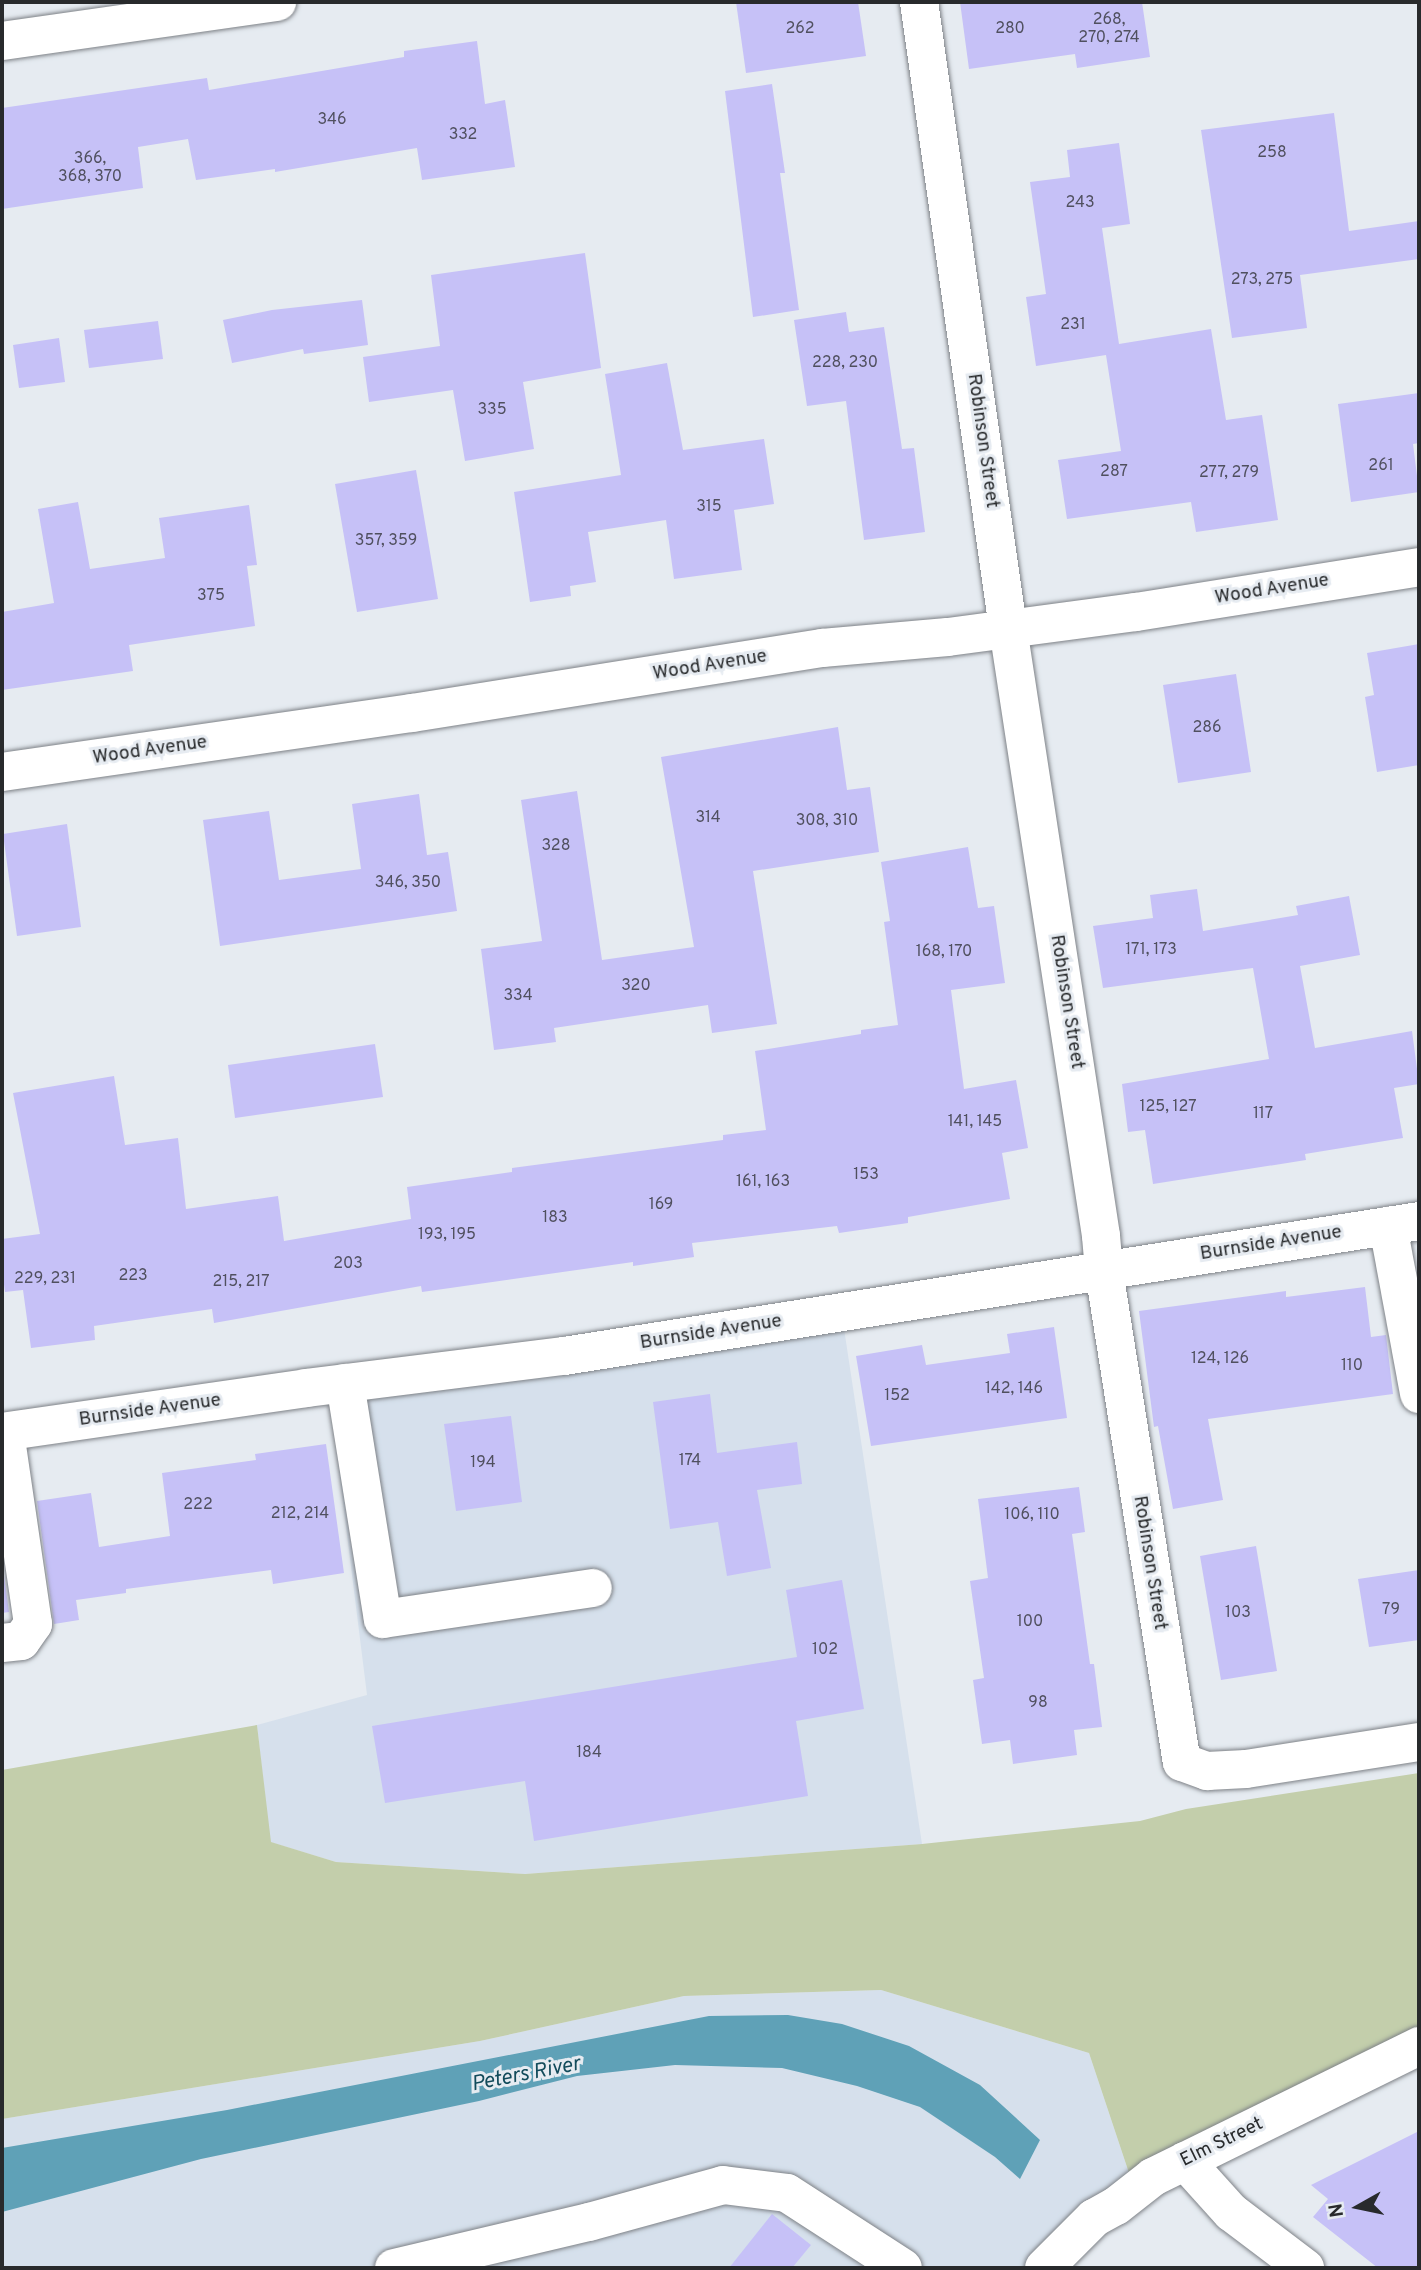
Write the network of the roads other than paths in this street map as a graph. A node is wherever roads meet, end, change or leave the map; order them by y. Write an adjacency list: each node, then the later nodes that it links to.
1 (277, 2): 3 (street)
2 (919, 2): 5 (street, Robinson Street)
3 (2, 41)
4 (1419, 567): 5 (street, Wood Avenue)
5 (1008, 628): 6 (street, Wood Avenue); 8 (street, Robinson Street)
6 (2, 772)
7 (1404, 1223): 8 (street, Burnside Avenue); 10 (street)
8 (1104, 1271): 9 (street, Burnside Avenue); 14 (street, Robinson Street)
9 (345, 1383): 11 (street, Burnside Avenue); 12 (street)
10 (1419, 1394)
11 (4, 1432): 13 (street)
12 (593, 1588)
13 (2, 1643)
14 (1419, 1742)
15 (1419, 2046): 16 (street, Elm Street)
16 (1185, 2161): 20 (street, Elm Street); 21 (street)
17 (530, 2251): 18 (street); 19 (street)
18 (394, 2268)
19 (903, 2268)
20 (1044, 2268)
21 (1305, 2268)

